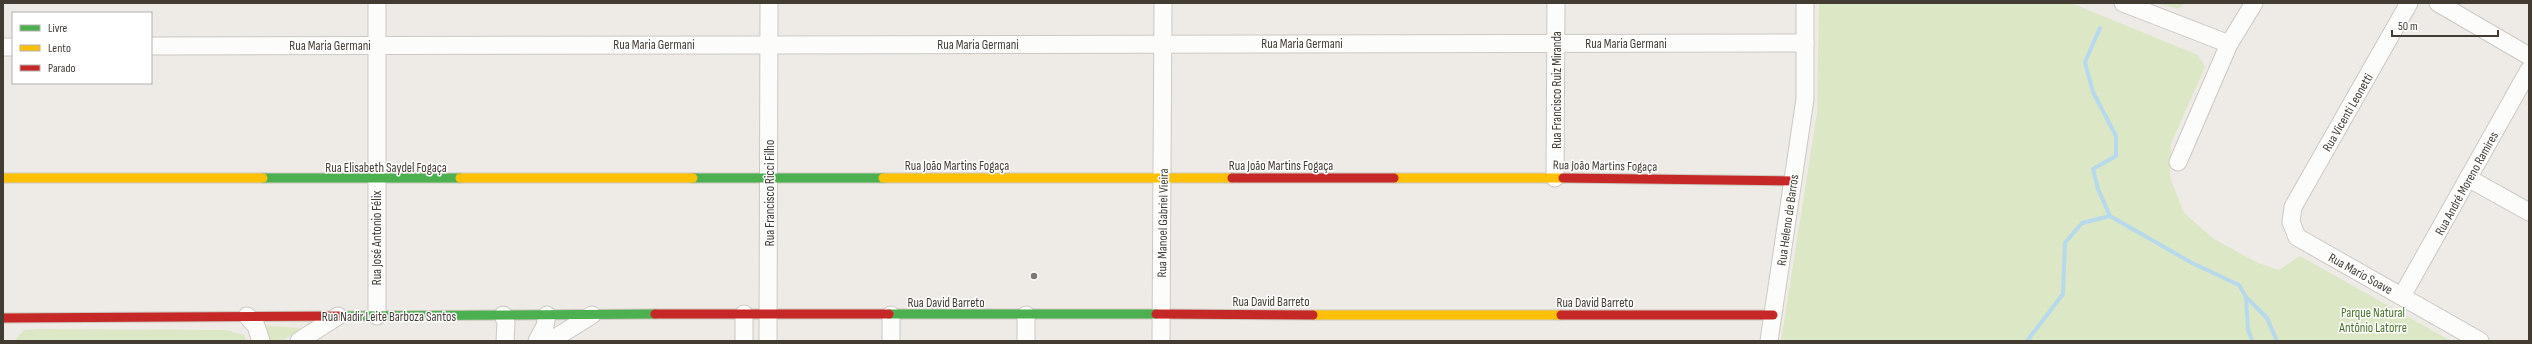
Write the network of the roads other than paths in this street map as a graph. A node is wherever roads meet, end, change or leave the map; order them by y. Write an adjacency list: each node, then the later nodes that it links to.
1 (377, 3): 15 (street, Rua José Antonio Félix)
2 (769, 3): 12 (street, Rua Francisco Ricci Filho)
3 (1163, 3): 10 (street, Rua Manoel Gabriel Vieira)
4 (1556, 3): 13 (street, Rua Francisco Ruiz Miranda)
5 (1805, 3): 11 (street, Rua Heleno de Barros)
6 (2122, 3): 14 (street)
7 (2254, 3): 14 (street)
8 (2409, 3): 28 (street, Rua Vicenti Leonetti)
9 (2438, 3): 17 (street)
10 (1163, 43): 12 (street, Rua Maria Germani); 13 (street, Rua Maria Germani); 24 (street, Rua Manoel Gabriel Vieira)
11 (1805, 43): 13 (street, Rua Maria Germani); 26 (street, Rua Heleno de Barros)
12 (769, 44): 15 (street, Rua Maria Germani); 21 (street, Rua Francisco Ricci Filho)
13 (1556, 44): 22 (street, Rua Francisco Ruiz Miranda)
14 (2229, 44): 19 (street)
15 (376, 45): 16 (street, Rua Maria Germani); 25 (street, Rua José Antonio Félix)
16 (152, 46)
17 (2529, 56)
18 (2529, 70): 23 (street, Rua André Moreno Ramires)
19 (2178, 162)
20 (3, 178): 25 (street, Rua Elisabeth Saydel Fogaça)
21 (769, 178): 24 (street, Rua João Martins Fogaça); 25 (street, Rua Elisabeth Saydel Fogaça); 31 (street, Rua Francisco Ricci Filho)
22 (1555, 178): 24 (street, Rua João Martins Fogaça); 26 (street, Rua João Martins Fogaça)
23 (2468, 178): 27 (street); 29 (street, Rua André Moreno Ramires)
24 (1163, 179): 32 (street, Rua Manoel Gabriel Vieira)
25 (376, 180): 41 (street, Rua José Antonio Félix)
26 (1792, 181): 38 (street, Rua Heleno de Barros)
27 (2529, 212)
28 (2291, 222): 29 (street, Rua Mario Soave)
29 (2402, 296): 54 (street, Rua Mario Soave)
30 (744, 314): 31 (street, Rua Nadir Leite Barboza Santos); 35 (street, Rua Nadir Leite Barboza Santos); 48 (street)
31 (768, 314): 36 (street, Rua David Barreto); 49 (street, Rua Francisco Ricci Filho)
32 (1161, 314): 37 (street, Rua David Barreto); 38 (street, Rua David Barreto); 52 (street, Rua Manoel Gabriel Vieira)
33 (503, 315): 34 (street, Rua Nadir Leite Barboza Santos); 41 (street, Rua Nadir Leite Barboza Santos); 45 (street)
34 (547, 315): 35 (street, Rua Nadir Leite Barboza Santos); 46 (street)
35 (592, 315): 47 (street)
36 (891, 315): 37 (street, Rua David Barreto); 50 (street)
37 (1026, 315): 51 (street)
38 (1773, 315): 53 (street, Rua Heleno de Barros)
39 (247, 316): 40 (street, Rua Nadir Leite Barboza Santos); 42 (street, Rua Nadir Leite Barboza Santos); 43 (street)
40 (338, 316): 41 (street, Rua Nadir Leite Barboza Santos); 44 (street)
41 (377, 316)
42 (5, 319)
43 (261, 341)
44 (299, 341)
45 (505, 341)
46 (537, 341)
47 (550, 341)
48 (744, 341)
49 (768, 341)
50 (891, 341)
51 (1026, 341)
52 (1161, 341)
53 (1769, 341)
54 (2480, 341)

